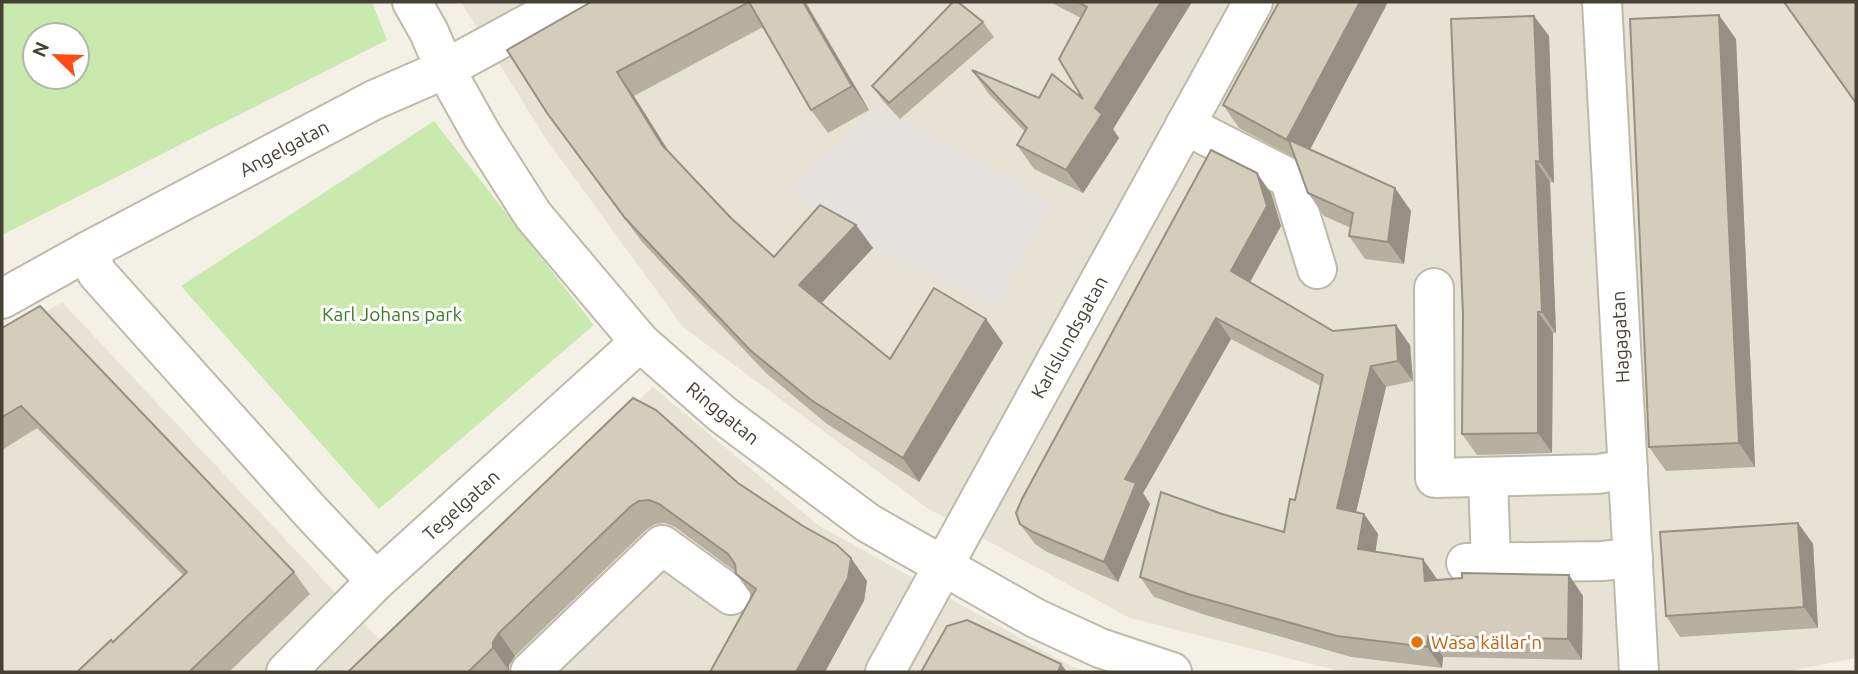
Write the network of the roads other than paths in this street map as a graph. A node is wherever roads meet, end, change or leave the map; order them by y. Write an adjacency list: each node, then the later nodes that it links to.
1 (412, 2): 5 (street, Ringgatan)
2 (568, 2): 5 (street, Angelgatan)
3 (1253, 2): 6 (street, Karlslundsgatan)
4 (1602, 2): 12 (street, Hagagatan)
5 (445, 69): 7 (street, Angelgatan); 11 (street, Ringgatan)
6 (1185, 125): 8 (street); 15 (street, Karlslundsgatan)
7 (88, 251): 10 (street, Angelgatan); 16 (street)
8 (1317, 269)
9 (1434, 288): 13 (street)
10 (2, 299)
11 (640, 342): 15 (street, Ringgatan); 16 (street, Tegelgatan)
12 (1628, 470): 13 (street); 14 (street, Hagagatan)
13 (1488, 477): 14 (street)
14 (1633, 558): 23 (street, Hagagatan)
15 (943, 565): 21 (street, Karlslundsgatan); 22 (street, Ringgatan)
16 (376, 581): 19 (street, Tegelgatan)
17 (731, 595): 18 (street)
18 (565, 659): 20 (street)
19 (286, 672)
20 (530, 672)
21 (885, 672)
22 (1172, 672)
23 (1639, 672)

